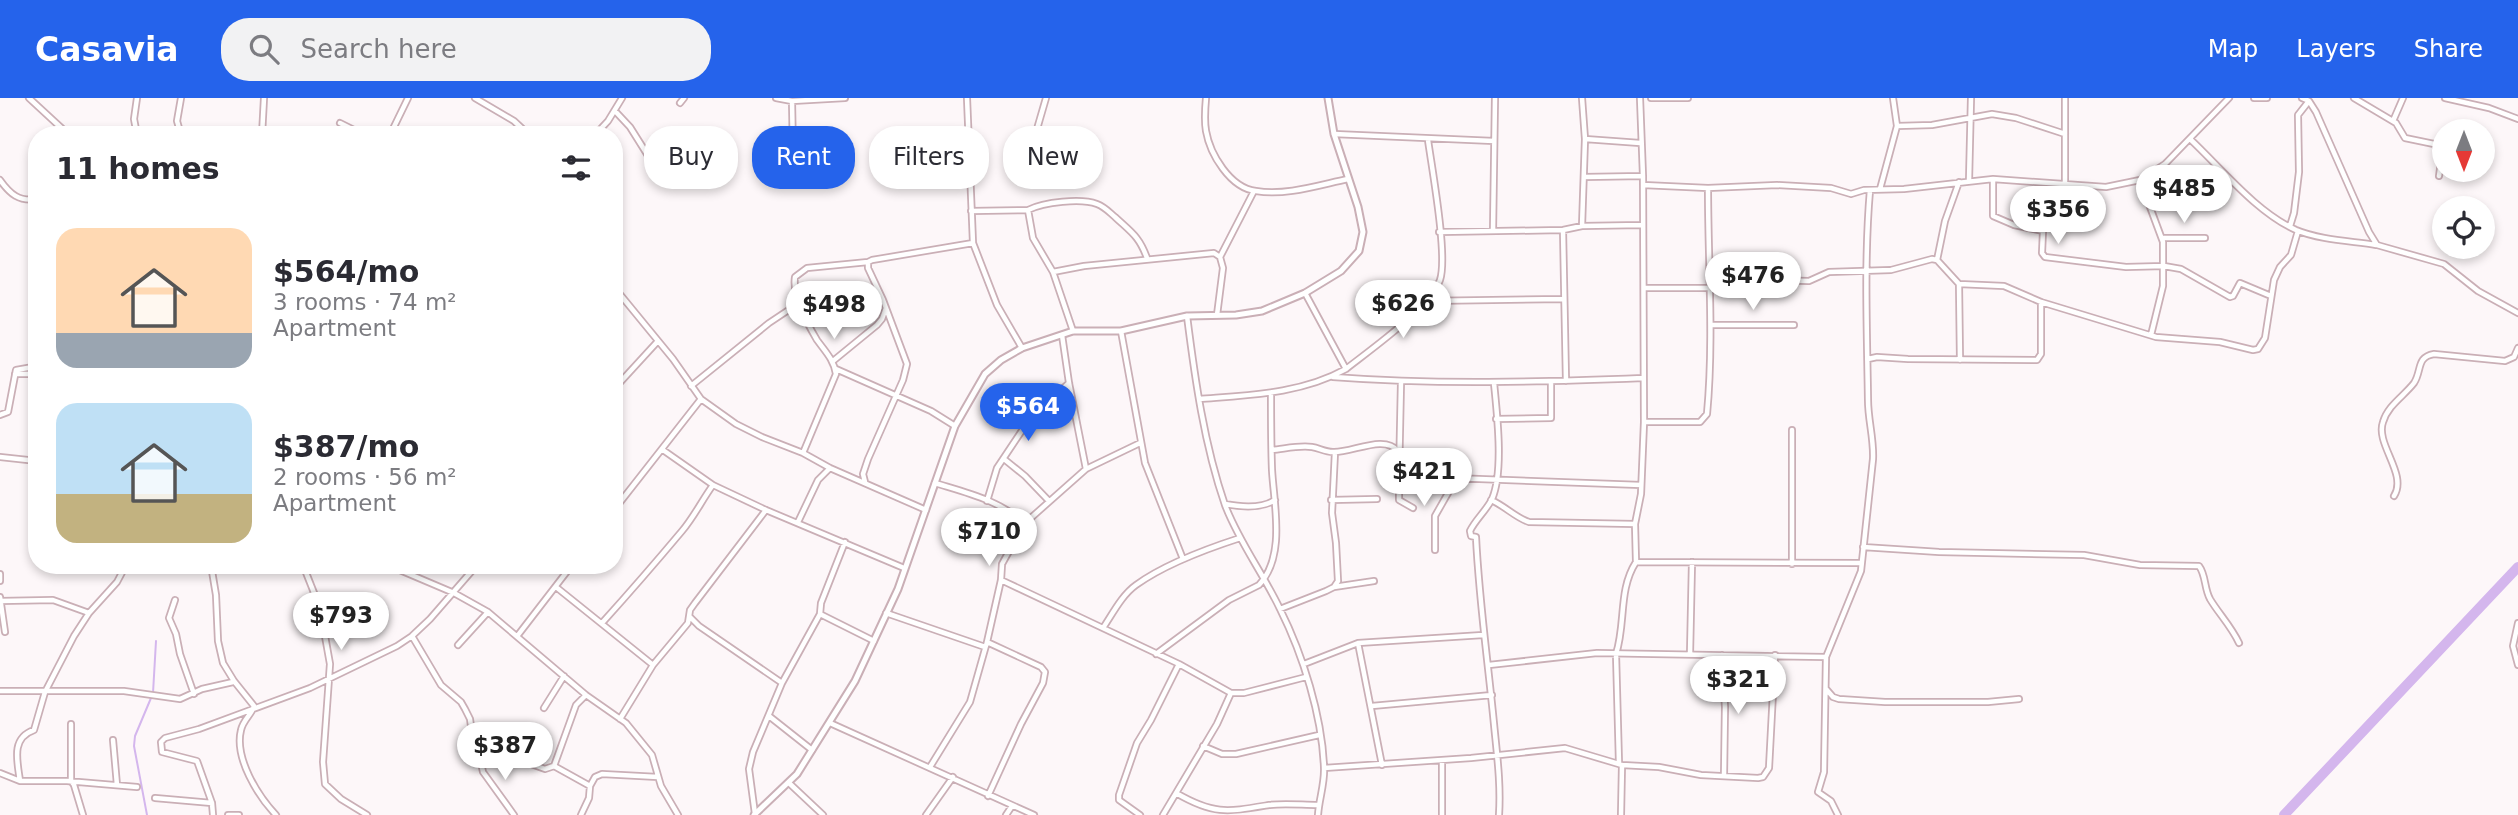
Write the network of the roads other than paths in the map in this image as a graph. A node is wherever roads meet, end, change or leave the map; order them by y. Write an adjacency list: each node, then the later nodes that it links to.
1 (29, 98): 39 (street)
2 (136, 98): 40 (street)
3 (181, 98): 41 (street)
4 (264, 98): 42 (street)
5 (408, 98): 44 (street)
6 (475, 98): 45 (street)
7 (622, 98): 34 (street)
8 (776, 98): 30 (street)
9 (845, 98): 31 (street)
10 (967, 98): 74 (street)
11 (1046, 98): 48 (street)
12 (1206, 98): 72 (street)
13 (1328, 98): 50 (street)
14 (1495, 98): 55 (street)
15 (1582, 98): 52 (street)
16 (1640, 98): 56 (street)
17 (1651, 98): 18 (street)
18 (1688, 98)
19 (1894, 98): 49 (street)
20 (1971, 98): 35 (street)
21 (2065, 98): 51 (street)
22 (2229, 98): 53 (street)
23 (2254, 98): 24 (street)
24 (2267, 98)
25 (2302, 98): 32 (street)
26 (2354, 98): 33 (street)
27 (2368, 98): 33 (street)
28 (2403, 98): 37 (street)
29 (2445, 98): 36 (street)
30 (784, 99): 31 (street)
31 (792, 101): 47 (street)
32 (2309, 101): 78 (street); 86 (street)
33 (2365, 104): 37 (street)
34 (615, 111): 46 (street); 58 (street)
35 (1970, 118): 49 (street); 51 (street); 65 (street)
36 (2518, 119)
37 (2393, 121): 57 (street)
38 (340, 124): 43 (street)
39 (59, 126)
40 (135, 126)
41 (180, 126)
42 (262, 126)
43 (344, 126)
44 (394, 126)
45 (519, 126)
46 (602, 126)
47 (792, 126)
48 (1038, 126)
49 (1897, 126): 70 (street)
50 (1334, 134): 54 (street); 61 (street)
51 (2065, 134): 67 (street)
52 (1585, 139): 56 (street); 60 (street)
53 (2190, 139): 64 (street); 78 (street)
54 (1428, 140): 55 (street); 82 (street)
55 (1494, 141): 80 (street)
56 (1640, 143): 59 (street)
57 (2432, 144)
58 (644, 149)
59 (1643, 176): 60 (street); 68 (street)
60 (1584, 177): 77 (street)
61 (1348, 179): 72 (street); 97 (street)
62 (1993, 179): 65 (street); 67 (street); 91 (street)
63 (0, 180): 73 (street)
64 (2140, 180): 67 (street); 83 (street)
65 (1969, 181): 66 (street)
66 (1959, 182): 70 (street); 89 (street)
67 (2065, 184)
68 (1643, 185): 69 (street); 76 (street)
69 (1708, 188): 71 (street); 96 (street)
70 (1880, 189): 71 (street)
71 (1870, 190): 92 (street)
72 (1254, 191): 87 (street)
73 (28, 200)
74 (971, 211): 75 (street); 85 (street)
75 (1028, 211): 88 (street); 93 (street)
76 (1642, 225): 77 (street); 95 (street)
77 (1582, 226): 79 (street)
78 (2290, 226): 81 (street)
79 (1563, 230): 80 (street); 100 (street)
80 (1493, 231): 82 (street)
81 (2298, 231): 86 (street); 98 (street)
82 (1439, 232): 101 (street)
83 (2162, 238): 84 (street); 91 (street)
84 (2205, 238)
85 (973, 243): 90 (street); 115 (street)
86 (2377, 245): 105 (street)
87 (1220, 257): 88 (street); 106 (street)
88 (1147, 258): 93 (street)
89 (1937, 260): 92 (street); 94 (street)
90 (868, 262): 103 (street); 104 (street)
91 (2164, 266): 98 (street); 113 (street)
92 (1865, 271): 96 (street); 117 (street)
93 (1053, 272): 110 (street)
94 (1959, 284): 102 (street); 118 (street)
95 (1644, 288): 96 (street); 127 (street)
96 (1709, 288): 108 (street)
97 (1305, 293): 106 (street); 122 (street)
98 (2271, 296): 113 (street)
99 (623, 298): 114 (street)
100 (1564, 299): 101 (street); 129 (street)
101 (1424, 301): 122 (street)
102 (2041, 302): 113 (street); 118 (street)
103 (799, 303): 119 (street); 133 (street)
104 (886, 307): 119 (street); 135 (street)
105 (2518, 313)
106 (1217, 315): 107 (street)
107 (1187, 316): 111 (street); 137 (street)
108 (1711, 325): 109 (street); 140 (street)
109 (1794, 325)
110 (1073, 331): 111 (street); 112 (street)
111 (1121, 331): 143 (street)
112 (1062, 335): 115 (street); 131 (street)
113 (2151, 335)
114 (658, 341): 126 (street); 133 (street)
115 (1022, 348): 141 (street)
116 (2518, 348): 161 (street)
117 (1868, 359): 118 (street); 178 (street)
118 (1959, 360)
119 (832, 361): 121 (street)
120 (28, 367): 123 (street)
121 (835, 369): 135 (street); 148 (street)
122 (1346, 369): 125 (street)
123 (15, 374): 124 (street); 138 (street)
124 (28, 374)
125 (1331, 377): 130 (street); 134 (street)
126 (623, 378)
127 (1643, 378): 129 (street); 140 (street)
128 (1551, 381): 129 (street); 132 (street); 139 (street)
129 (1566, 381)
130 (1401, 382): 132 (street); 147 (street)
131 (1069, 383): 150 (street); 153 (street)
132 (1494, 383): 139 (street)
133 (691, 386): 136 (street)
134 (1271, 394): 137 (street); 145 (street)
135 (896, 395): 141 (street); 157 (street)
136 (701, 399): 144 (street); 148 (street)
137 (1199, 399): 169 (street)
138 (0, 415)
139 (1496, 419): 156 (street)
140 (1644, 422): 160 (street)
141 (955, 426): 158 (street)
142 (1792, 430): 184 (street)
143 (1140, 443): 153 (street); 180 (street)
144 (663, 450): 159 (street); 162 (street)
145 (1272, 450): 146 (street); 164 (street)
146 (1335, 452): 147 (street); 165 (street)
147 (1399, 452): 154 (street)
148 (803, 453): 152 (street)
149 (0, 457): 151 (street)
150 (1004, 459): 167 (street); 168 (street)
151 (28, 460)
152 (830, 468): 157 (street); 173 (street)
153 (1086, 469): 168 (street)
154 (1399, 476): 155 (street); 170 (street)
155 (1456, 479): 156 (street); 179 (street)
156 (1498, 481): 160 (street); 166 (street)
157 (865, 483): 172 (street)
158 (935, 483): 167 (street); 172 (street)
159 (713, 485): 171 (street); 208 (street)
160 (1642, 485): 175 (street)
161 (2394, 496)
162 (623, 498)
163 (1377, 499): 165 (street)
164 (1275, 500): 169 (street); 194 (street)
165 (1331, 500): 198 (street)
166 (1492, 500): 175 (street); 213 (street)
167 (987, 501): 174 (street)
168 (1049, 501): 174 (street)
169 (1225, 504): 176 (street)
170 (1413, 508)
171 (766, 510): 173 (street); 207 (street)
172 (926, 510): 185 (street)
173 (798, 522): 177 (street)
174 (1024, 524): 193 (street)
175 (1635, 524): 181 (street)
176 (1240, 538): 180 (street); 194 (street)
177 (845, 542): 185 (street); 206 (street)
178 (1863, 547): 183 (street); 217 (street)
179 (1435, 550)
180 (1183, 559): 210 (street)
181 (1636, 562): 182 (street); 221 (street)
182 (1692, 562): 184 (street); 222 (street)
183 (1861, 563): 184 (street); 225 (street)
184 (1792, 564)
185 (904, 568): 205 (street)
186 (0, 574): 196 (street)
187 (121, 574): 204 (street)
188 (214, 574): 234 (street)
189 (307, 574): 233 (street)
190 (409, 574): 199 (street)
191 (470, 574): 199 (street)
192 (565, 574): 197 (street)
193 (1001, 580): 210 (street); 218 (street)
194 (1264, 580): 202 (street); 220 (street)
195 (1374, 581): 198 (street)
196 (0, 582)
197 (556, 587): 208 (street); 212 (street)
198 (1334, 587): 202 (street)
199 (454, 593): 203 (street); 214 (street)
200 (0, 600): 204 (street); 211 (street)
201 (175, 600): 240 (street)
202 (1280, 609): 228 (street)
203 (488, 612): 212 (street); 219 (street)
204 (89, 613): 238 (street)
205 (887, 613): 215 (street); 218 (street)
206 (820, 614): 215 (street); 235 (street)
207 (690, 616): 226 (street); 235 (street)
208 (603, 623): 226 (street)
209 (2518, 623): 230 (street)
210 (1103, 628): 220 (street)
211 (5, 632)
212 (518, 635): 231 (street)
213 (1483, 635): 216 (street); 229 (street)
214 (412, 636): 233 (street); 255 (street)
215 (874, 641): 249 (street)
216 (1359, 643): 228 (street); 244 (street)
217 (2239, 643)
218 (986, 644): 261 (street); 274 (street)
219 (458, 645)
220 (1155, 654): 227 (street)
221 (1616, 654): 222 (street); 229 (street); 258 (street)
222 (1690, 654): 223 (street)
223 (1723, 655): 224 (street); 264 (street)
224 (1775, 655): 225 (street); 264 (street)
225 (1826, 657): 236 (street)
226 (653, 664): 248 (street)
227 (1179, 664): 239 (street); 294 (street)
228 (1304, 664): 232 (street)
229 (1489, 665): 242 (street)
230 (2518, 665)
231 (564, 676): 241 (street); 246 (street)
232 (1306, 677): 239 (street); 251 (street)
233 (330, 680): 245 (street); 286 (street)
234 (234, 681): 240 (street); 245 (street)
235 (782, 683): 247 (street)
236 (1825, 689): 243 (street); 300 (street)
237 (0, 691): 238 (street)
238 (45, 692): 240 (street); 267 (street)
239 (1231, 693): 253 (street)
240 (194, 694)
241 (586, 695): 248 (street); 260 (street)
242 (1492, 695): 244 (street); 256 (street)
243 (2019, 699)
244 (1372, 706): 259 (street)
245 (254, 707): 276 (street); 285 (street)
246 (544, 708)
247 (768, 716): 254 (street); 280 (street)
248 (620, 719): 265 (street)
249 (830, 723): 254 (street); 261 (street)
250 (71, 724): 268 (street)
251 (1319, 735): 253 (street); 262 (street)
252 (113, 740): 270 (street)
253 (1203, 746): 273 (street)
254 (812, 750): 269 (street)
255 (479, 753): 260 (street); 287 (street)
256 (1497, 755): 257 (street); 258 (street); 298 (street)
257 (1442, 760): 259 (street); 297 (street)
258 (1621, 764): 264 (street); 299 (street)
259 (1382, 765): 262 (street)
260 (554, 766): 271 (street)
261 (929, 767): 266 (street)
262 (1324, 768): 278 (street)
263 (0, 773): 267 (street)
264 (1724, 776)
265 (658, 777): 271 (street); 289 (street)
266 (953, 777): 274 (street); 291 (street)
267 (20, 781): 268 (street)
268 (71, 782): 270 (street); 281 (street)
269 (789, 783): 280 (street); 290 (street)
270 (117, 785): 272 (street)
271 (590, 786): 288 (street)
272 (137, 787)
273 (1176, 793): 279 (street); 295 (street)
274 (989, 796): 277 (street)
275 (155, 798): 276 (street)
276 (212, 803): 282 (street)
277 (1012, 806): 292 (street); 293 (street)
278 (1318, 806): 279 (street); 296 (street)
279 (1253, 812)
280 (754, 814)
281 (83, 815)
282 (213, 815)
283 (228, 815): 284 (street)
284 (239, 815)
285 (276, 815)
286 (366, 815)
287 (514, 815)
288 (581, 815)
289 (678, 815)
290 (823, 815)
291 (926, 815)
292 (1006, 815)
293 (1034, 815)
294 (1140, 815)
295 (1163, 815)
296 (1318, 815)
297 (1442, 815)
298 (1499, 815)
299 (1621, 815)
300 (1838, 815)

